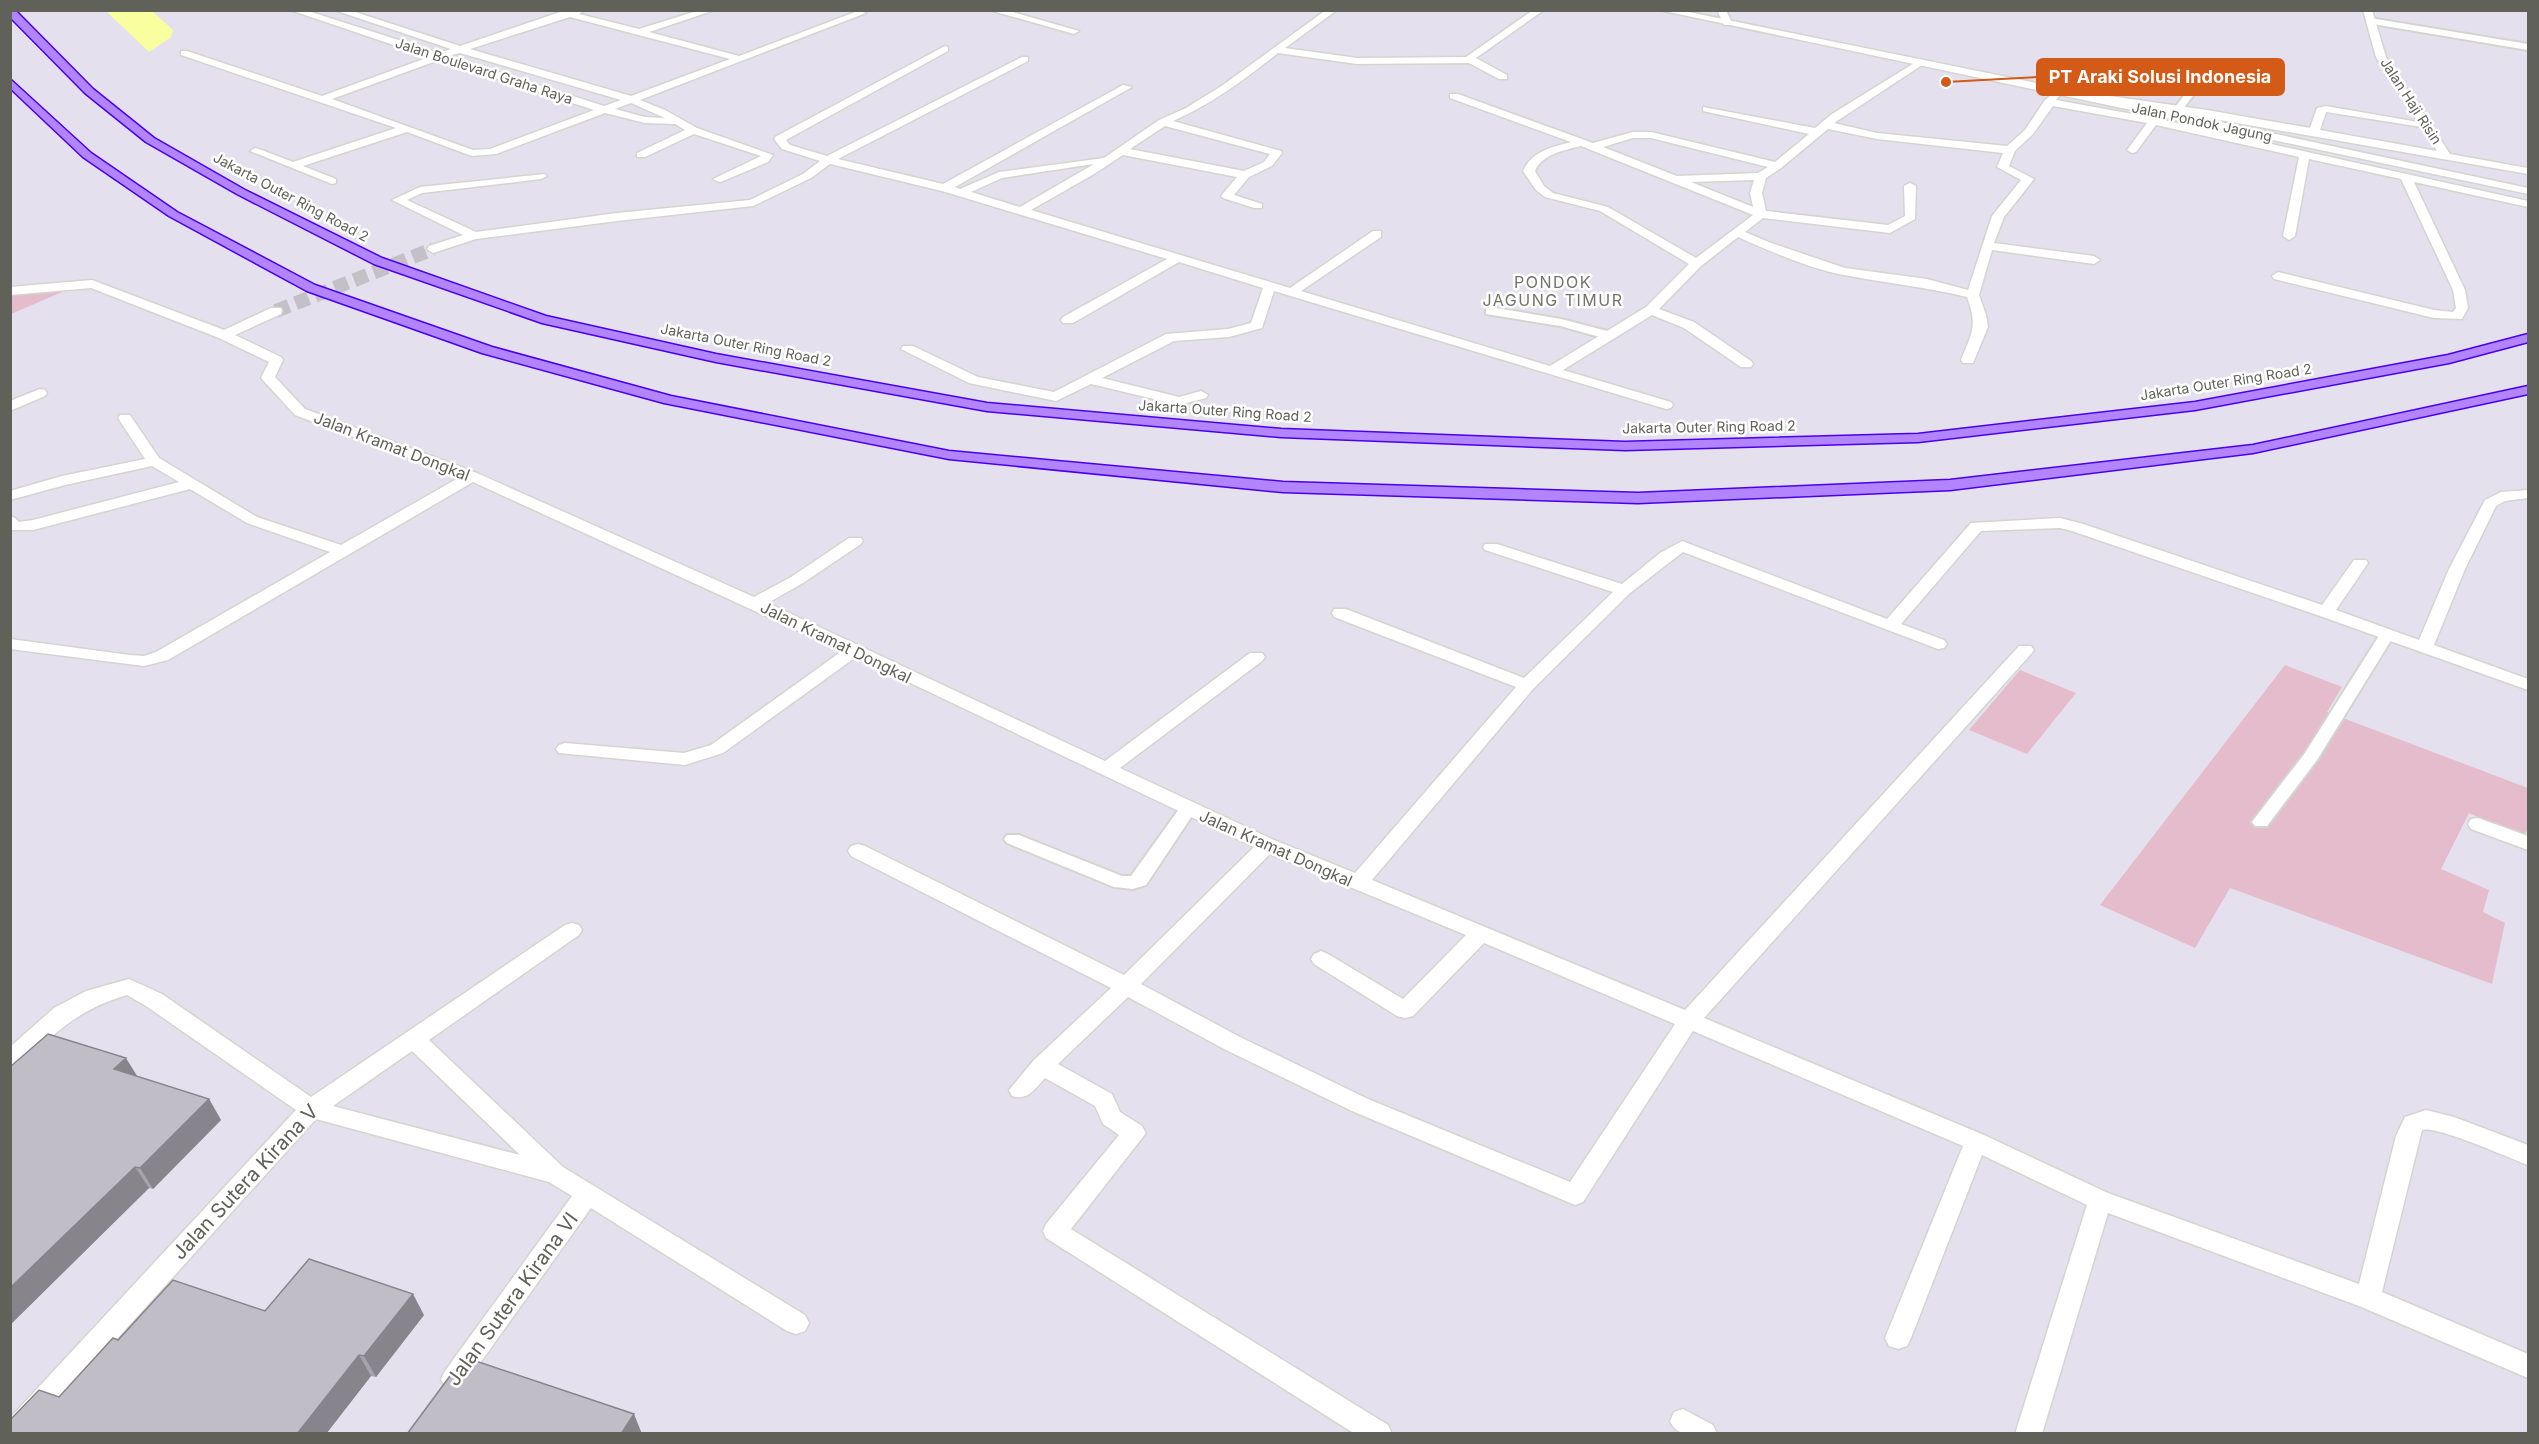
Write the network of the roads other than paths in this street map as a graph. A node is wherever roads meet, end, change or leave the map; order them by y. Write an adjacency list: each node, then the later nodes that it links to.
1 (294, 10): 23 (street, Jalan Boulevard Graha Raya)
2 (338, 10): 19 (street, Jalan Boulevard Graha Raya)
3 (558, 10): 13 (street)
4 (581, 10): 13 (street)
5 (711, 10): 16 (street)
6 (993, 10): 17 (street)
7 (1333, 10): 21 (street)
8 (1540, 10): 26 (street)
9 (1663, 10): 15 (street, Jalan Pondok Jagung)
10 (1721, 10): 15 (street)
11 (10, 11): 97 (highway, Jakarta Outer Ring Road 2)
12 (861, 13): 24 (street)
13 (570, 14): 16 (street); 19 (street)
14 (2369, 16): 18 (lane); 56 (street, Jalan Haji Risin)
15 (1727, 23): 27 (street, Jalan Pondok Jagung)
16 (642, 31): 24 (street)
17 (1074, 31)
18 (2529, 47)
19 (459, 49): 23 (street); 35 (street, Jalan Boulevard Graha Raya)
20 (945, 49): 57 (street)
21 (1278, 50): 26 (street); 43 (street)
22 (184, 52): 36 (street)
23 (437, 57): 36 (street); 38 (street, Jalan Boulevard Graha Raya)
24 (737, 58): 35 (street)
25 (1025, 59): 57 (street)
26 (1471, 60): 29 (street)
27 (1919, 63): 32 (street, Jalan Pondok Jagung); 46 (street)
28 (2204, 75): 40 (lane)
29 (1503, 77)
30 (10, 82): 103 (highway)
31 (1127, 87): 70 (street)
32 (2058, 91): 33 (street, Jalan Pondok Jagung); 37 (street)
33 (2080, 95): 40 (street); 41 (street, Jalan Pondok Jagung)
34 (1454, 96): 49 (street)
35 (629, 99): 38 (street); 42 (street, Jalan Boulevard Graha Raya)
36 (320, 100): 45 (street)
37 (2049, 102): 41 (street); 50 (street)
38 (602, 109): 42 (street, Jalan Boulevard Graha Raya); 45 (street)
39 (1707, 109): 46 (street)
40 (2176, 112): 41 (street, Jalan Pondok Jagung); 48 (street); 71 (street, Jalan Pondok Jagung)
41 (2155, 116): 51 (street); 54 (street)
42 (676, 122): 47 (street, Jalan Boulevard Graha Raya)
43 (1163, 122): 53 (street); 62 (street)
44 (2418, 125): 48 (street)
45 (407, 128): 59 (street)
46 (1821, 128): 50 (street); 60 (street)
47 (693, 130): 55 (street); 66 (street, Jalan Boulevard Graha Raya)
48 (2314, 132): 56 (street)
49 (1587, 144): 60 (street); 67 (street); 85 (street)
50 (2010, 150): 81 (street)
51 (2132, 150)
52 (255, 151): 59 (street)
53 (1121, 151): 58 (street); 62 (street)
54 (2305, 153): 63 (street); 80 (street)
55 (641, 155)
56 (2446, 156): 61 (street)
57 (828, 160): 70 (street); 79 (street)
58 (1106, 161): 72 (street); 75 (street)
59 (294, 165): 68 (street)
60 (1778, 166): 65 (street)
61 (2529, 171)
62 (1245, 175): 74 (street)
63 (2405, 175): 73 (street); 86 (street)
64 (541, 176): 79 (street)
65 (1761, 176): 67 (street); 76 (street)
66 (719, 179)
67 (1673, 180): 76 (street)
68 (332, 181)
69 (1910, 186): 76 (street)
70 (945, 188): 72 (street)
71 (2529, 191)
72 (960, 193): 75 (street)
73 (2529, 204)
74 (1258, 206)
75 (1018, 212): 83 (street)
76 (1761, 214): 77 (street)
77 (1738, 233): 85 (street); 90 (street)
78 (1377, 234): 89 (street)
79 (474, 236): 82 (street)
80 (2289, 236)
81 (1987, 246): 84 (street); 90 (street)
82 (433, 249)
83 (1178, 258): 87 (street); 94 (street)
84 (2094, 260)
85 (1697, 263): 91 (street)
86 (2278, 276)
87 (1270, 285): 89 (street); 102 (street)
88 (10, 291): 95 (street, Jalan Kramat Dongkal)
89 (1293, 291): 101 (street)
90 (1973, 296): 99 (street)
91 (1651, 310): 96 (street); 100 (street)
92 (276, 311): 95 (street)
93 (1490, 311): 96 (lane)
94 (1068, 320)
95 (224, 335): 110 (street, Jalan Kramat Dongkal)
96 (1607, 335): 101 (street)
97 (2529, 338)
98 (908, 350): 102 (street)
99 (1968, 360)
100 (1746, 364)
101 (1551, 371): 106 (street)
102 (1091, 380): 105 (street)
103 (2529, 390)
104 (40, 393): 107 (street)
105 (1201, 395)
106 (1665, 405)
107 (10, 407)
108 (124, 418): 109 (street)
109 (154, 461): 111 (street); 113 (street)
110 (472, 476): 117 (street); 120 (street, Jalan Kramat Dongkal)
111 (191, 484): 114 (street); 117 (street)
112 (2529, 494): 127 (street)
113 (10, 496)
114 (10, 521)
115 (855, 541): 120 (street)
116 (1491, 547): 119 (street)
117 (342, 552): 125 (street)
118 (2360, 563): 121 (street)
119 (1624, 590): 123 (street); 131 (street)
120 (755, 603): 129 (street, Jalan Kramat Dongkal)
121 (2326, 612): 123 (street); 124 (street)
122 (1340, 613): 131 (street)
123 (1890, 626): 126 (street)
124 (2387, 634): 127 (street); 136 (lane)
125 (10, 644)
126 (1938, 644)
127 (2424, 648): 132 (street)
128 (2025, 650): 147 (street)
129 (853, 651): 133 (street); 134 (street, Jalan Kramat Dongkal)
130 (1256, 657): 134 (street)
131 (1527, 685): 142 (street)
132 (2529, 685)
133 (565, 749)
134 (1107, 770): 135 (street, Jalan Kramat Dongkal)
135 (1188, 809): 138 (lane); 140 (street, Jalan Kramat Dongkal)
136 (2261, 822)
137 (2478, 824): 139 (street)
138 (1013, 839)
139 (2529, 843)
140 (1266, 845): 142 (street, Jalan Kramat Dongkal); 146 (street)
141 (858, 851): 146 (street)
142 (1358, 883): 144 (street, Jalan Kramat Dongkal)
143 (572, 930): 148 (street, Jalan Sutera Kirana V)
144 (1481, 933): 145 (street); 147 (street, Jalan Kramat Dongkal)
145 (1321, 959)
146 (1126, 986): 147 (street); 150 (street)
147 (1688, 1021): 153 (street, Jalan Kramat Dongkal)
148 (414, 1039): 152 (street, Jalan Sutera Kirana V); 155 (street)
149 (10, 1061): 152 (street)
150 (1042, 1066): 151 (street); 164 (street)
151 (1020, 1090)
152 (311, 1109): 155 (street); 163 (street, Jalan Sutera Kirana V)
153 (1976, 1143): 157 (street, Jalan Kramat Dongkal); 160 (street)
154 (2529, 1155): 158 (street)
155 (556, 1174): 156 (street)
156 (588, 1193): 159 (street); 162 (street, Jalan Sutera Kirana VI)
157 (2100, 1200): 158 (street, Jalan Kramat Dongkal); 165 (street)
158 (2368, 1298): 161 (street, Jalan Kramat Dongkal)
159 (796, 1323)
160 (1898, 1338)
161 (2529, 1366)
162 (442, 1395)
163 (13, 1434)
164 (1379, 1434)
165 (2028, 1434)

